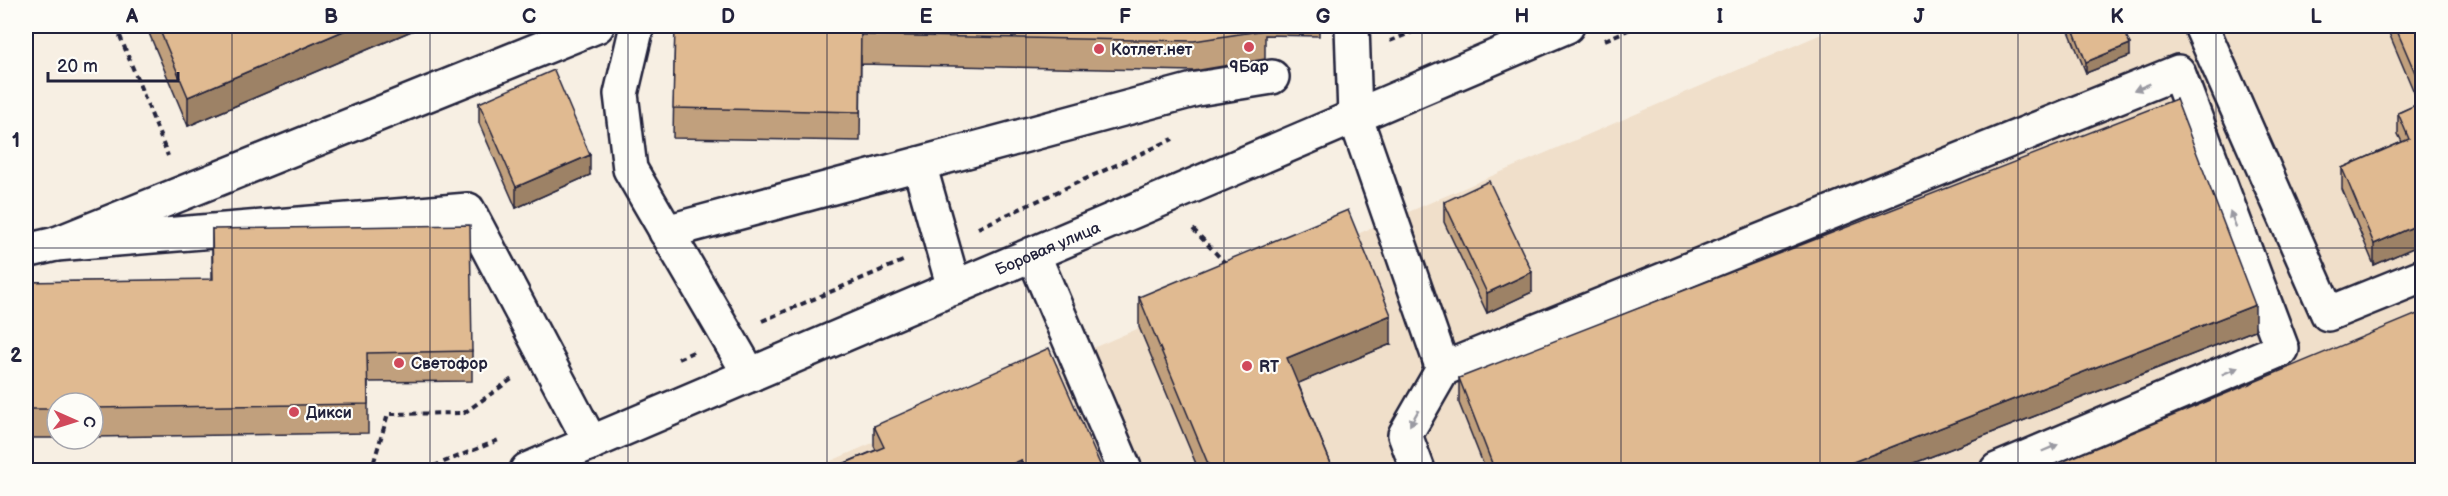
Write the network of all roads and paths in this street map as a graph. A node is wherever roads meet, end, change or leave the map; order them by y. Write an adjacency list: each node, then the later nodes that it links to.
1 (116, 26): 10 (path)
2 (597, 26): 10 (street)
3 (637, 26): 12 (street)
4 (1352, 26): 8 (street)
5 (1566, 26): 8 (street, Боровая улица)
6 (2201, 26): 16 (street)
7 (1272, 77): 9 (street)
8 (1354, 116): 14 (street, Боровая улица); 19 (street)
9 (919, 164): 12 (street); 17 (street)
10 (182, 193): 13 (street)
11 (1188, 224): 15 (path)
12 (666, 232): 20 (street)
13 (34, 246): 18 (street)
14 (1033, 254): 17 (street, Боровая улица); 24 (street)
15 (1228, 266)
16 (2422, 276)
17 (954, 288): 20 (street, Боровая улица)
18 (544, 355): 21 (street); 22 (path)
19 (1443, 369): 25 (street, one-way to 25); 26 (street, one-way to 19)
20 (750, 375): 21 (street, Боровая улица)
21 (591, 443): 23 (street, Боровая улица)
22 (210, 471)
23 (527, 471)
24 (1125, 471)
25 (1418, 471)
26 (1996, 471)

